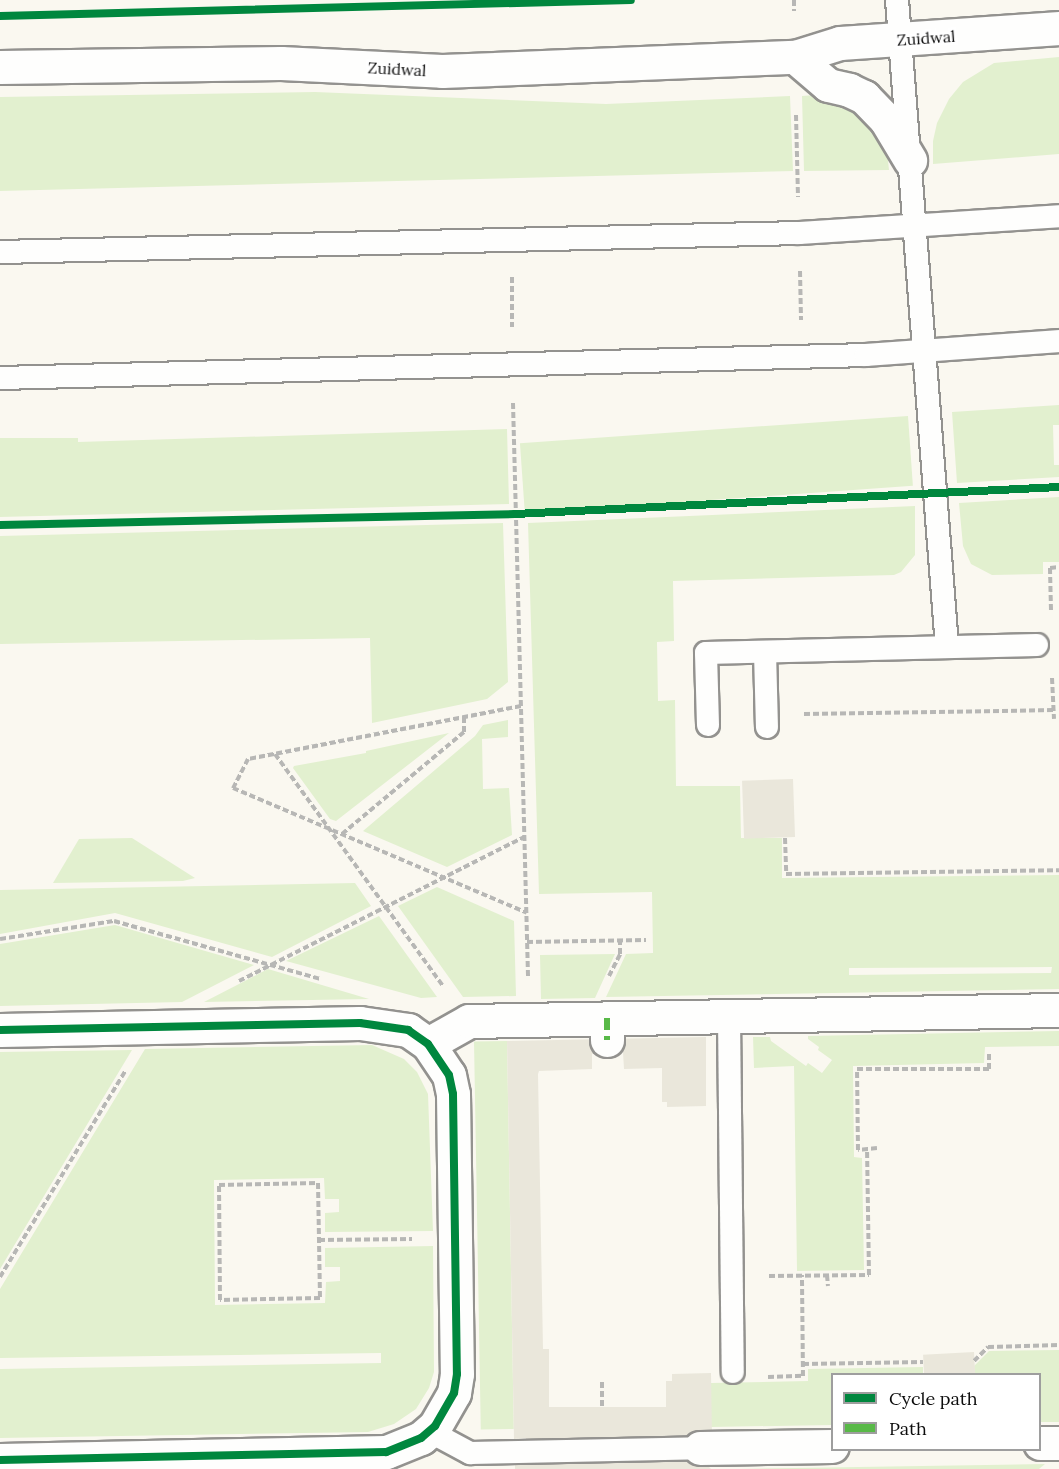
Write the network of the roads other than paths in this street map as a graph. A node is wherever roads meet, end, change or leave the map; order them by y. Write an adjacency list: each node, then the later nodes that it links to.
1 (897, 0): 3 (lane)
2 (1059, 28): 3 (street, Zuidwal)
3 (900, 40): 4 (street, Zuidwal); 6 (lane)
4 (795, 57): 5 (street, Zuidwal); 6 (street)
5 (0, 67)
6 (910, 160): 8 (lane)
7 (1059, 216): 8 (lane)
8 (916, 226): 9 (lane); 11 (lane)
9 (0, 252)
10 (1059, 341): 11 (lane)
11 (926, 351): 12 (lane); 14 (lane)
12 (0, 378)
13 (1037, 645): 14 (lane)
14 (947, 647): 15 (lane)
15 (765, 652): 16 (lane); 17 (lane)
16 (767, 721)
17 (708, 725)
18 (1059, 1010): 19 (street)
19 (729, 1016): 21 (street); 22 (lane)
20 (0, 1030): 21 (street)
21 (428, 1044): 23 (street)
22 (733, 1372)
23 (429, 1431): 27 (lane); 28 (street)
24 (1041, 1443): 25 (street)
25 (1059, 1443)
26 (831, 1446): 27 (street)
27 (700, 1448)
28 (0, 1460)

